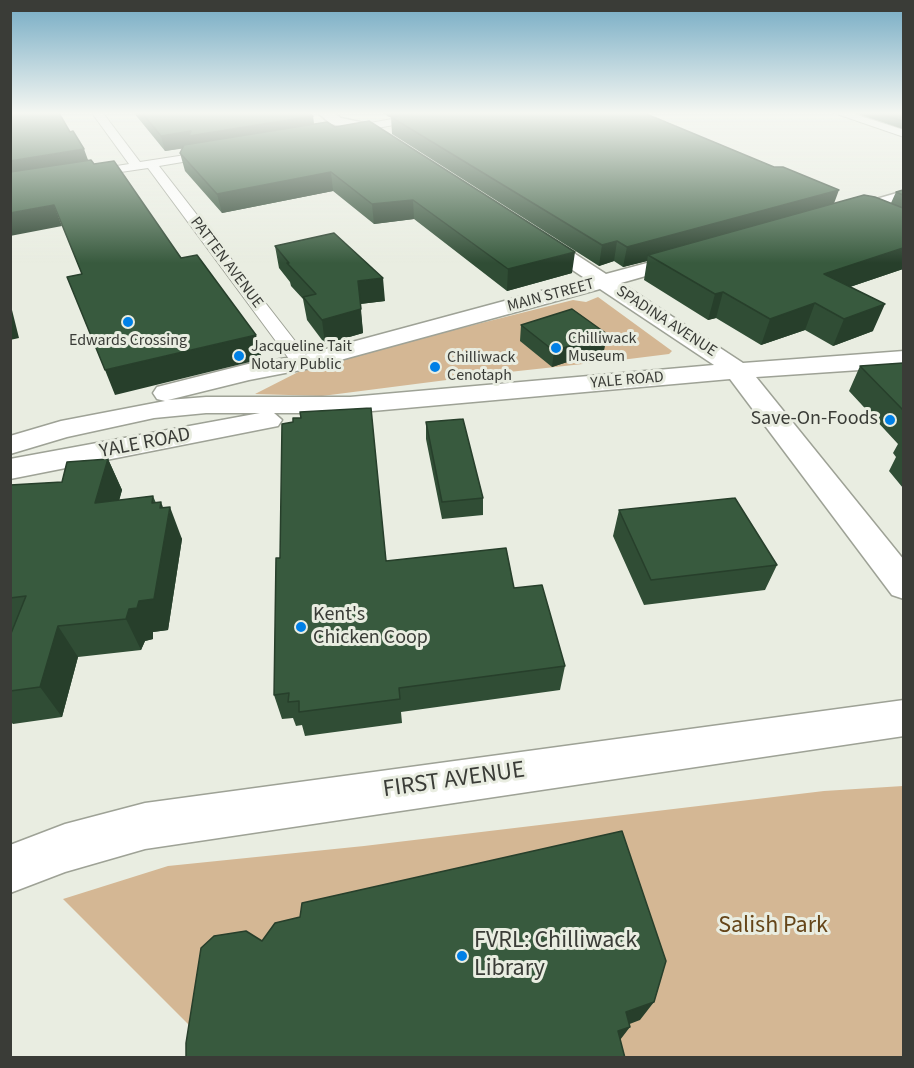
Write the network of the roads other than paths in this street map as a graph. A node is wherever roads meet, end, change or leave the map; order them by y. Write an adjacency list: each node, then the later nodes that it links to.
1 (157, 163): 2 (street)
2 (144, 165): 3 (street); 13 (street, PATTEN AVENUE)
3 (68, 178)
4 (903, 196): 6 (street)
5 (838, 203): 6 (street)
6 (857, 210): 7 (street); 8 (street)
7 (875, 218)
8 (823, 220)
9 (524, 229): 11 (street, SPADINA AVENUE)
10 (711, 252): 11 (street, MAIN STREET)
11 (605, 282): 13 (street, MAIN STREET); 14 (street, SPADINA AVENUE)
12 (903, 359): 14 (street, YALE ROAD)
13 (302, 363): 15 (street, MAIN STREET); 17 (street, MAIN STREET)
14 (737, 371): 16 (street, YALE ROAD); 21 (street, SPADINA AVENUE)
15 (206, 405): 16 (street, YALE ROAD); 17 (street, YALE ROAD); 19 (street, MAIN STREET)
16 (350, 405): 20 (street, YALE ROAD)
17 (62, 430): 18 (street, YALE ROAD)
18 (10, 445)
19 (10, 464)
20 (10, 469)
21 (903, 586)
22 (903, 718): 23 (street, FIRST AVENUE)
23 (10, 869)

